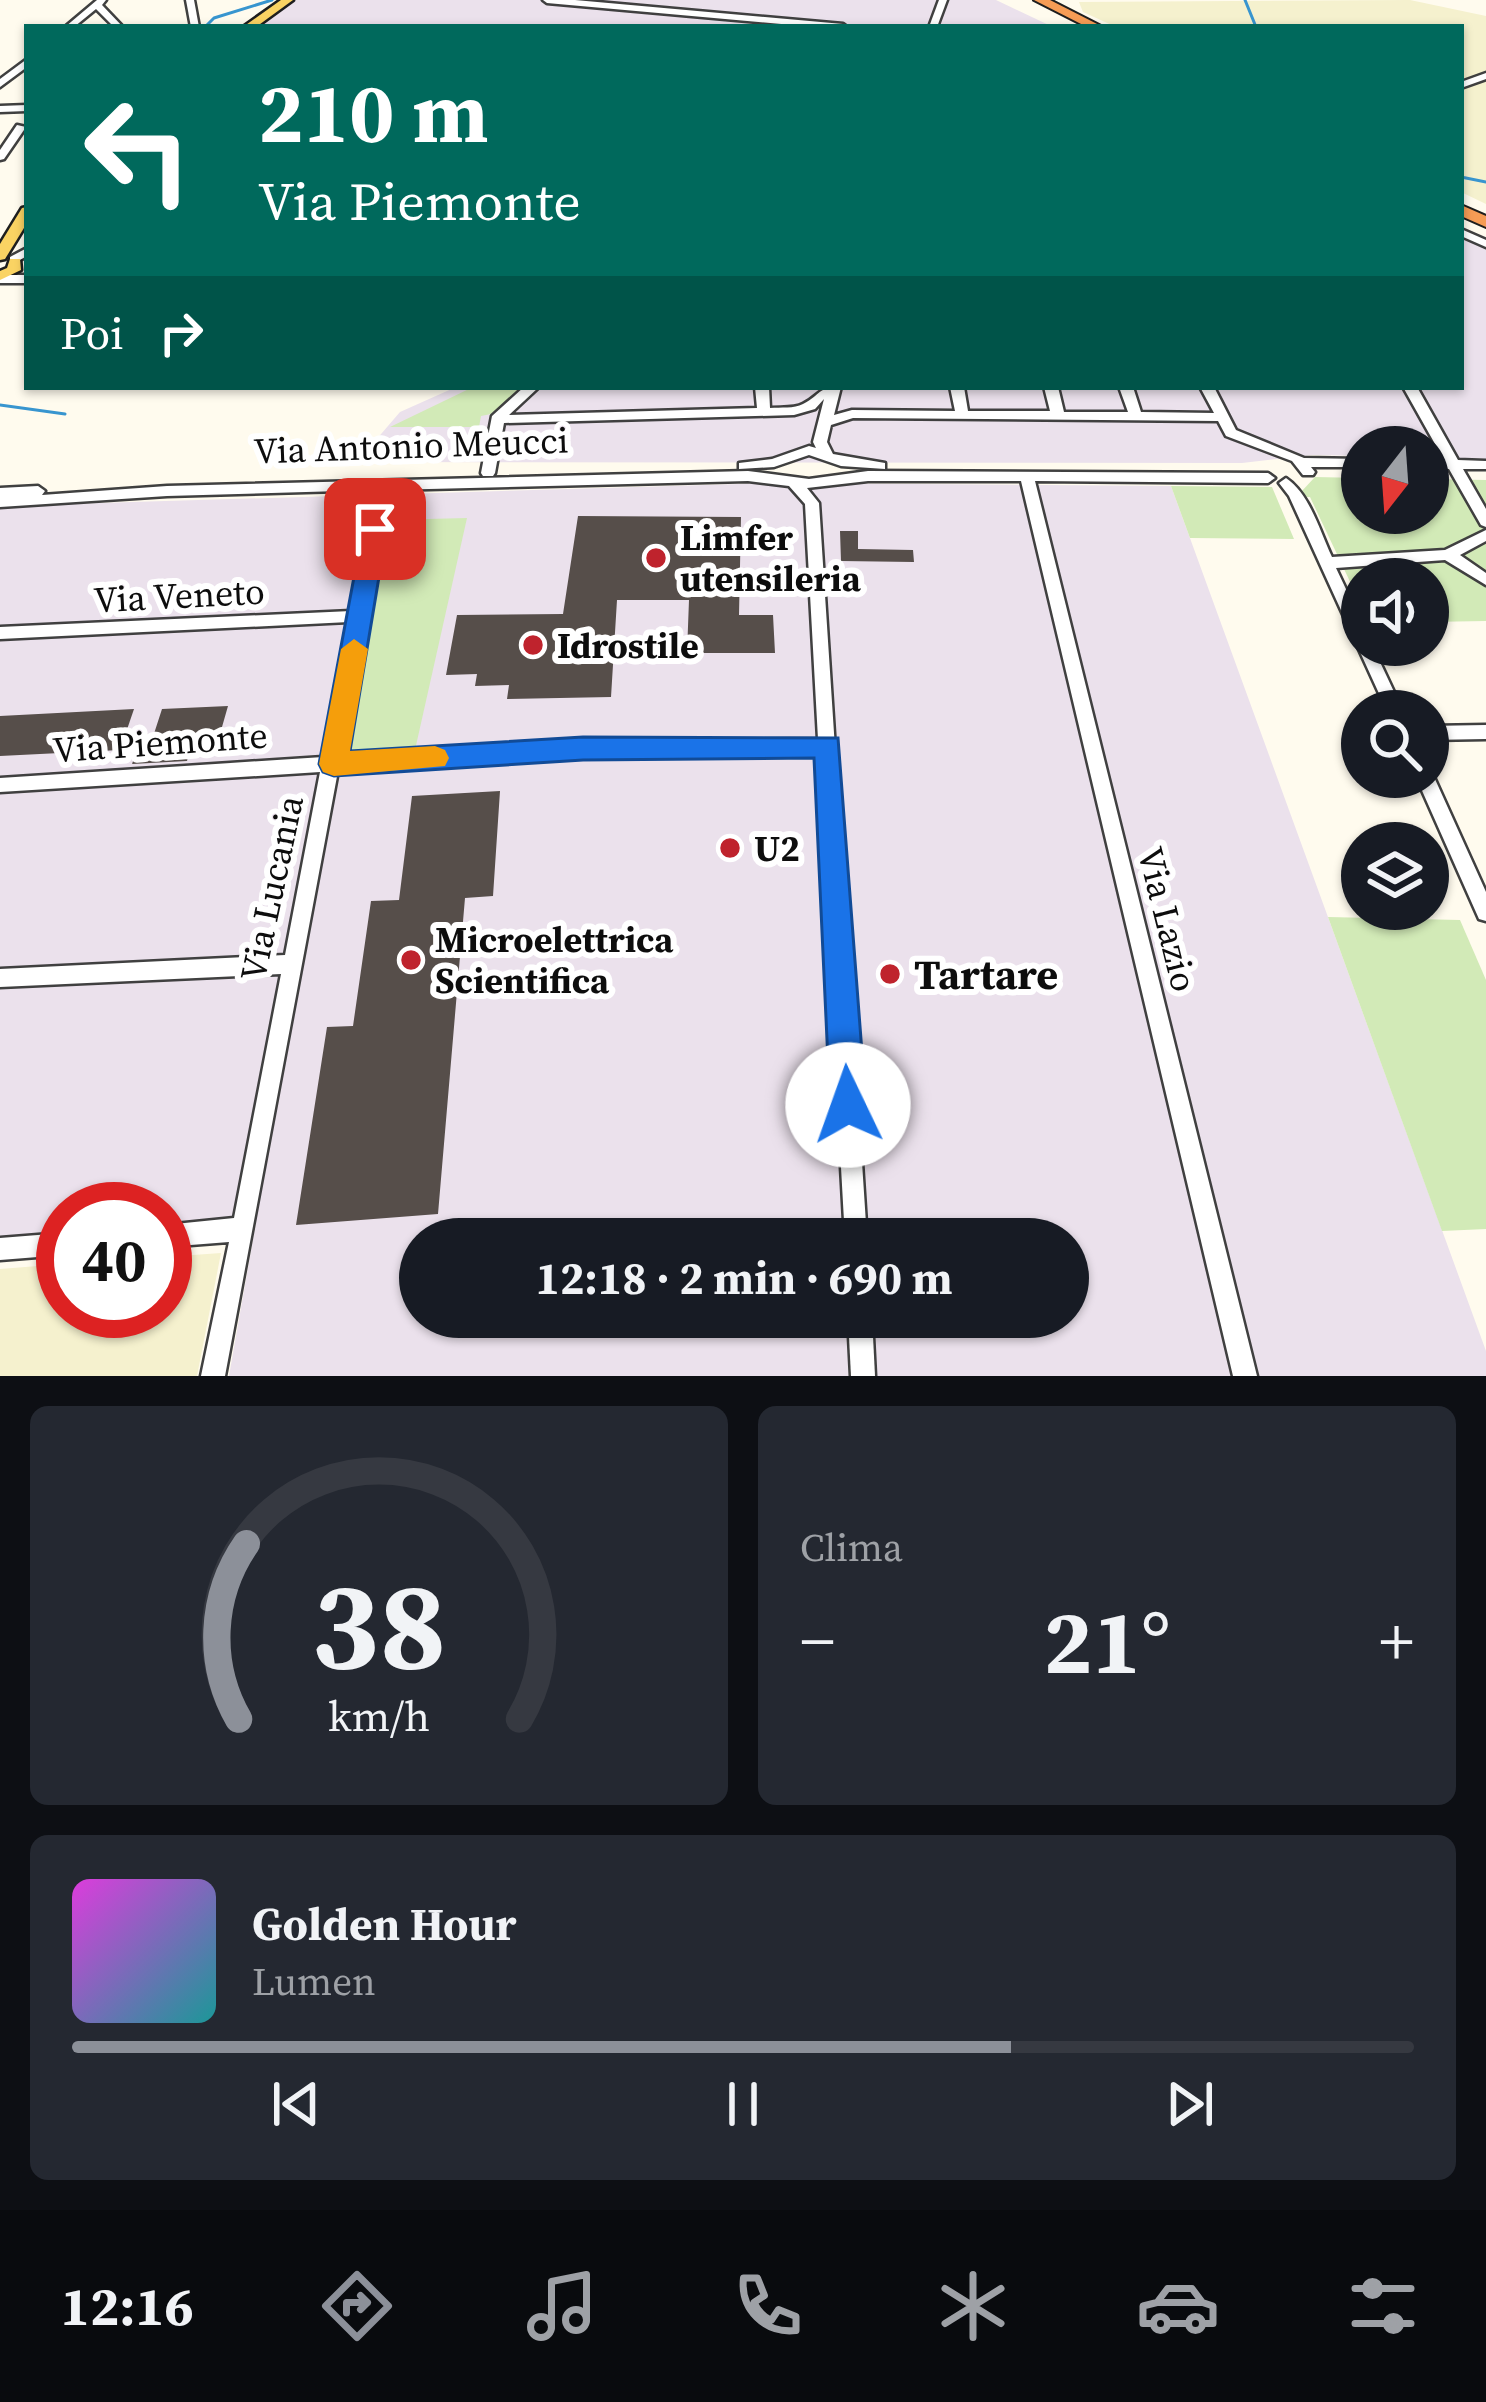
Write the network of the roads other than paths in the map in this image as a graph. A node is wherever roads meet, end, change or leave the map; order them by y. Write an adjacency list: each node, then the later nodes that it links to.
1 (288, 0): 5 (main road)
2 (547, 0): 6 (street)
3 (1025, 0): 7 (highway)
4 (1040, 0): 8 (highway)
5 (253, 24)
6 (783, 24)
7 (1076, 24)
8 (1091, 24)
9 (5, 75): 10 (street)
10 (0, 84)
11 (24, 127): 12 (street); 13 (street)
12 (0, 128)
13 (0, 158)
14 (24, 224): 15 (main road)
15 (16, 257): 16 (main road)
16 (0, 278)
17 (529, 390): 32 (street)
18 (762, 390): 26 (street)
19 (958, 390): 28 (street)
20 (1052, 390): 29 (street)
21 (1127, 390): 30 (street)
22 (1209, 390): 31 (street)
23 (1412, 390): 40 (street)
24 (828, 392): 25 (street); 27 (street); 33 (street)
25 (794, 411): 26 (street); 33 (street)
26 (764, 412): 32 (street)
27 (852, 414): 28 (street); 33 (street)
28 (962, 415): 29 (street)
29 (1058, 416): 30 (street)
30 (1136, 416): 31 (street)
31 (1219, 417): 36 (street)
32 (498, 419): 42 (street)
33 (820, 422): 34 (street); 35 (street)
34 (790, 456): 35 (street, Via Antonio Meucci); 42 (street, Via Antonio Meucci); 48 (street)
35 (829, 457): 36 (street); 46 (street)
36 (1265, 464): 45 (street); 47 (street); 47 (street)
37 (1486, 465): 40 (street)
38 (1341, 468): 47 (street)
39 (1449, 469): 40 (street)
40 (1454, 470): 41 (street); 44 (street); 54 (street)
41 (1449, 471)
42 (488, 472): 51 (street, Via Antonio Meucci)
43 (1341, 475): 47 (street)
44 (1486, 476)
45 (1027, 477): 46 (street); 80 (street, Via Lazio)
46 (828, 479): 48 (street, Via Antonio Meucci); 53 (street)
47 (1297, 479): 57 (street)
48 (793, 480): 49 (street, Via Antonio Meucci); 53 (street)
49 (383, 484): 51 (street, Via Antonio Meucci); 60 (street, Via Lucania)
50 (0, 493): 51 (street, Via Antonio Meucci)
51 (32, 496): 52 (street, Via Antonio Meucci)
52 (0, 502)
53 (812, 503): 64 (street)
54 (1486, 522)
55 (1486, 535): 56 (street)
56 (1448, 555): 57 (street); 58 (street)
57 (1327, 563): 59 (street)
58 (1486, 580)
59 (1341, 594)
60 (360, 616): 61 (street, Via Veneto); 65 (street, Via Lucania)
61 (0, 633)
62 (1486, 732): 63 (street)
63 (1449, 733)
64 (828, 746): 65 (street, Via Piemonte); 72 (street)
65 (334, 764): 66 (street, Via Piemonte); 70 (street, Via Lucania)
66 (0, 785)
67 (1435, 798): 68 (street)
68 (1478, 877): 69 (street)
69 (1486, 913)
70 (292, 964): 71 (street); 73 (street, Via Lucania)
71 (0, 978)
72 (855, 1218)
73 (243, 1229): 74 (street); 78 (street, Via Lucania)
74 (192, 1234)
75 (36, 1246): 76 (street)
76 (0, 1249)
77 (861, 1338): 79 (street)
78 (214, 1376)
79 (863, 1376)
80 (1245, 1376)

